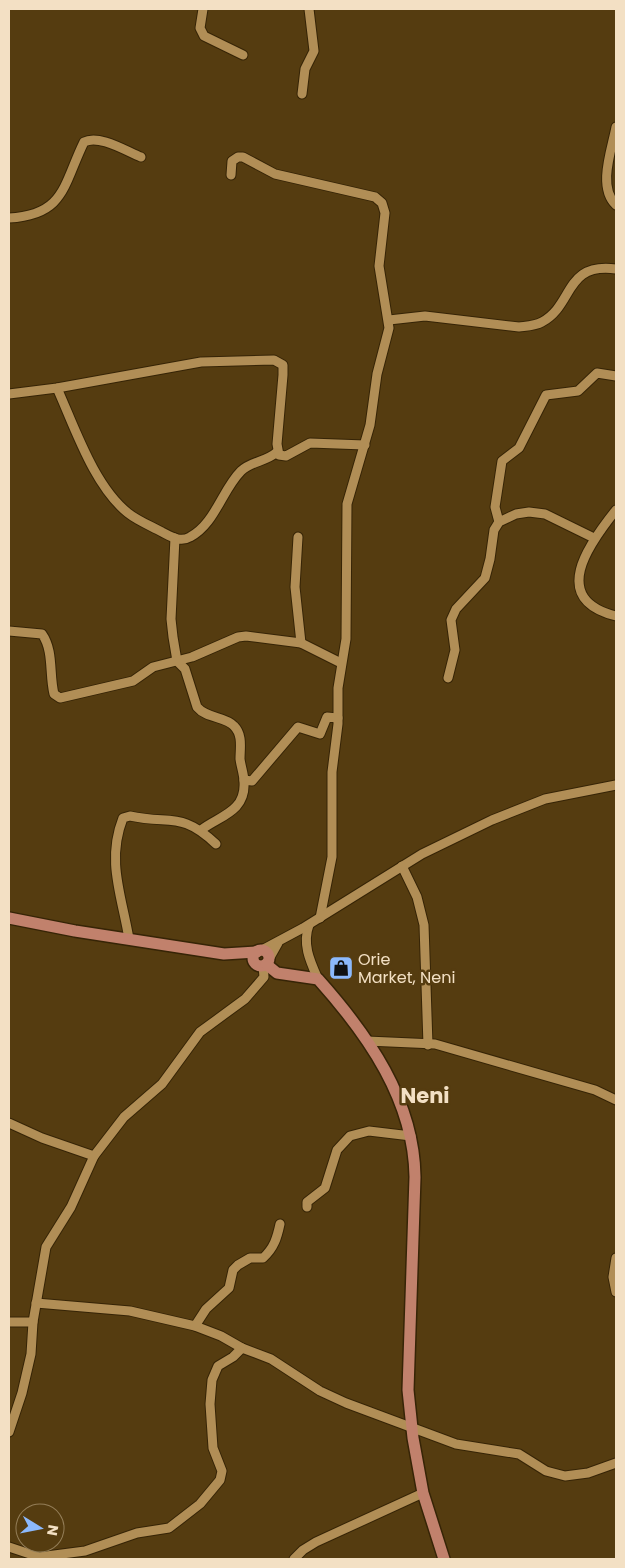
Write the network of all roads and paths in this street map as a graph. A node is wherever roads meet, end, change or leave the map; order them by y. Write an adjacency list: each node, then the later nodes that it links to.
1 (204, 9): 3 (street)
2 (309, 9): 4 (street)
3 (243, 55)
4 (302, 94)
5 (616, 127): 8 (street)
6 (141, 157): 9 (street)
7 (231, 175): 11 (street)
8 (616, 205)
9 (9, 218)
10 (616, 269): 11 (street)
11 (389, 320): 15 (street)
12 (616, 376): 18 (street)
13 (57, 388): 14 (street); 16 (street); 20 (street)
14 (9, 394)
15 (365, 445): 16 (street); 26 (street)
16 (277, 452): 20 (street)
17 (616, 510): 21 (street)
18 (499, 522): 21 (street); 27 (street)
19 (298, 537): 24 (street)
20 (175, 538): 25 (street)
21 (594, 538): 22 (street)
22 (616, 616)
23 (9, 631): 25 (street)
24 (301, 643): 25 (street); 26 (street)
25 (177, 661): 29 (street)
26 (341, 663): 28 (street)
27 (448, 678)
28 (338, 718): 29 (street); 35 (street)
29 (244, 780): 31 (street)
30 (616, 785): 33 (street)
31 (201, 830): 32 (street); 37 (street)
32 (216, 844)
33 (402, 866): 35 (street); 41 (street)
34 (9, 918): 37 (main road)
35 (320, 918): 36 (street)
36 (309, 925): 38 (street); 39 (street)
37 (129, 939): 38 (main road)
38 (262, 959): 39 (main road); 45 (street)
39 (318, 979): 40 (main road)
40 (366, 1041): 41 (street); 44 (main road)
41 (428, 1044): 42 (street)
42 (616, 1100)
43 (9, 1124): 45 (street)
44 (411, 1136): 46 (street); 55 (main road)
45 (94, 1156): 50 (street)
46 (307, 1207)
47 (280, 1224): 53 (street)
48 (616, 1258): 49 (street)
49 (616, 1292)
50 (36, 1303): 52 (street); 53 (street)
51 (9, 1322): 52 (street)
52 (33, 1322): 56 (street)
53 (195, 1326): 54 (street)
54 (242, 1348): 55 (street); 59 (street)
55 (412, 1429): 57 (street); 58 (main road)
56 (9, 1432)
57 (616, 1463)
58 (423, 1493): 60 (street); 61 (main road)
59 (9, 1547)
60 (294, 1559)
61 (444, 1559)

